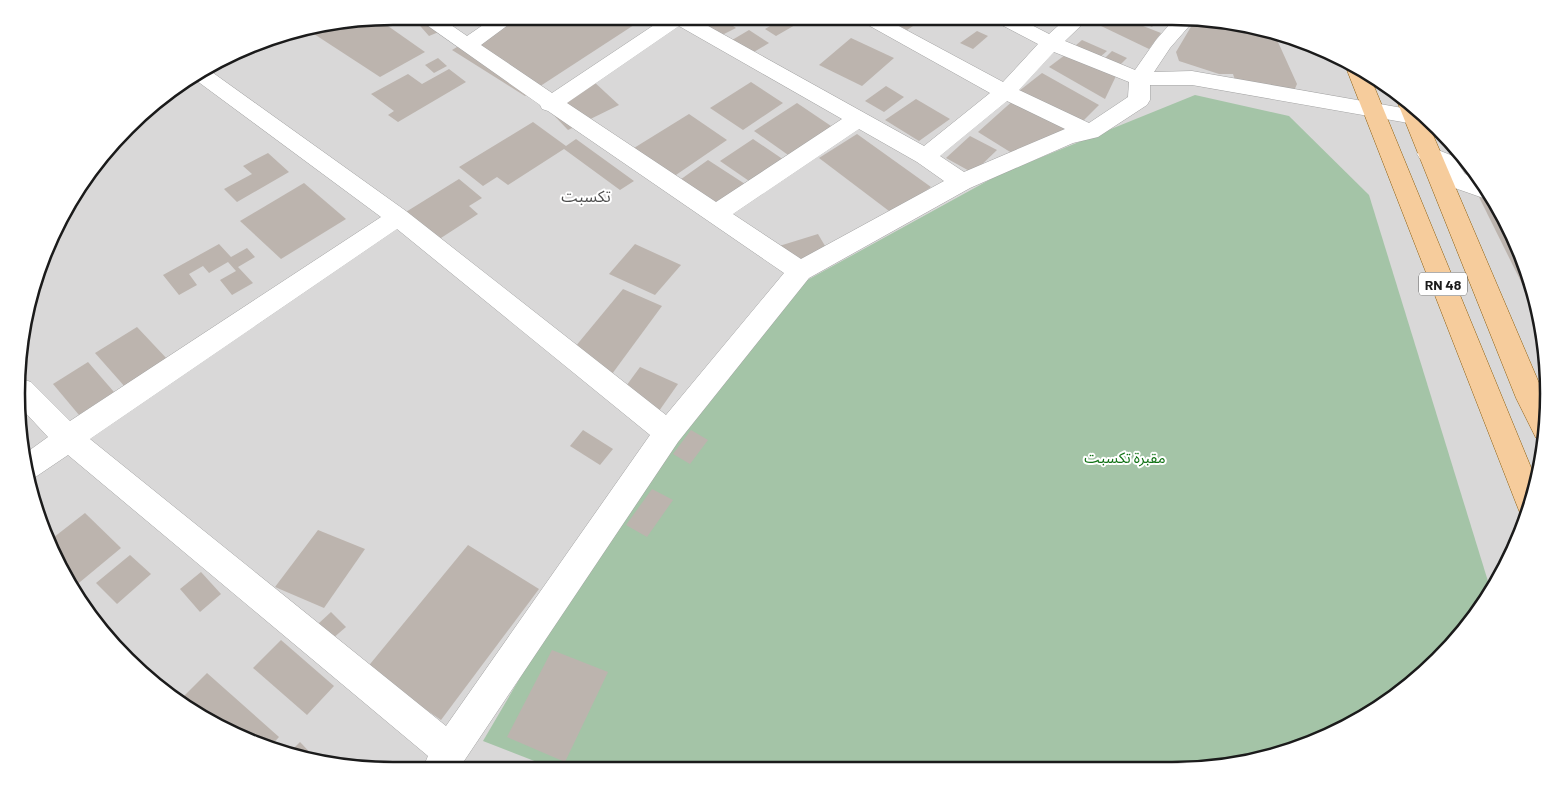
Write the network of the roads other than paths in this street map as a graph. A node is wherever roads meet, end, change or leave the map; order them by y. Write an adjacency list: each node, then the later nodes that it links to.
1 (438, 25): 10 (street)
2 (497, 25): 10 (street)
3 (665, 25): 15 (street)
4 (694, 25): 19 (street)
5 (883, 25): 14 (street)
6 (1016, 25): 9 (street)
7 (1071, 25): 9 (street)
8 (1180, 25): 13 (street)
9 (1051, 43): 13 (street); 14 (street)
10 (468, 45): 15 (street)
11 (1360, 76): 17 (main road, RN 48)
12 (205, 77): 28 (street)
13 (1138, 80): 17 (street); 20 (street)
14 (1006, 92): 20 (street); 22 (street)
15 (550, 104): 27 (street)
16 (1406, 109): 17 (street)
17 (1373, 110): 35 (main road, RN 48)
18 (1413, 116): 21 (main road, RN 48)
19 (858, 119): 22 (street); 27 (street)
20 (1090, 132): 25 (street)
21 (1428, 154): 24 (street); 31 (main road, RN 48)
22 (925, 158): 25 (street)
23 (1461, 165): 24 (street)
24 (1457, 180): 26 (street)
25 (962, 182): 29 (street)
26 (1477, 187)
27 (716, 214): 29 (street)
28 (398, 217): 32 (street); 33 (street)
29 (800, 271): 32 (street)
30 (25, 394): 33 (street)
31 (1539, 402)
32 (668, 433): 36 (street)
33 (68, 438): 34 (street); 36 (street)
34 (32, 465)
35 (1526, 491)
36 (445, 760)

